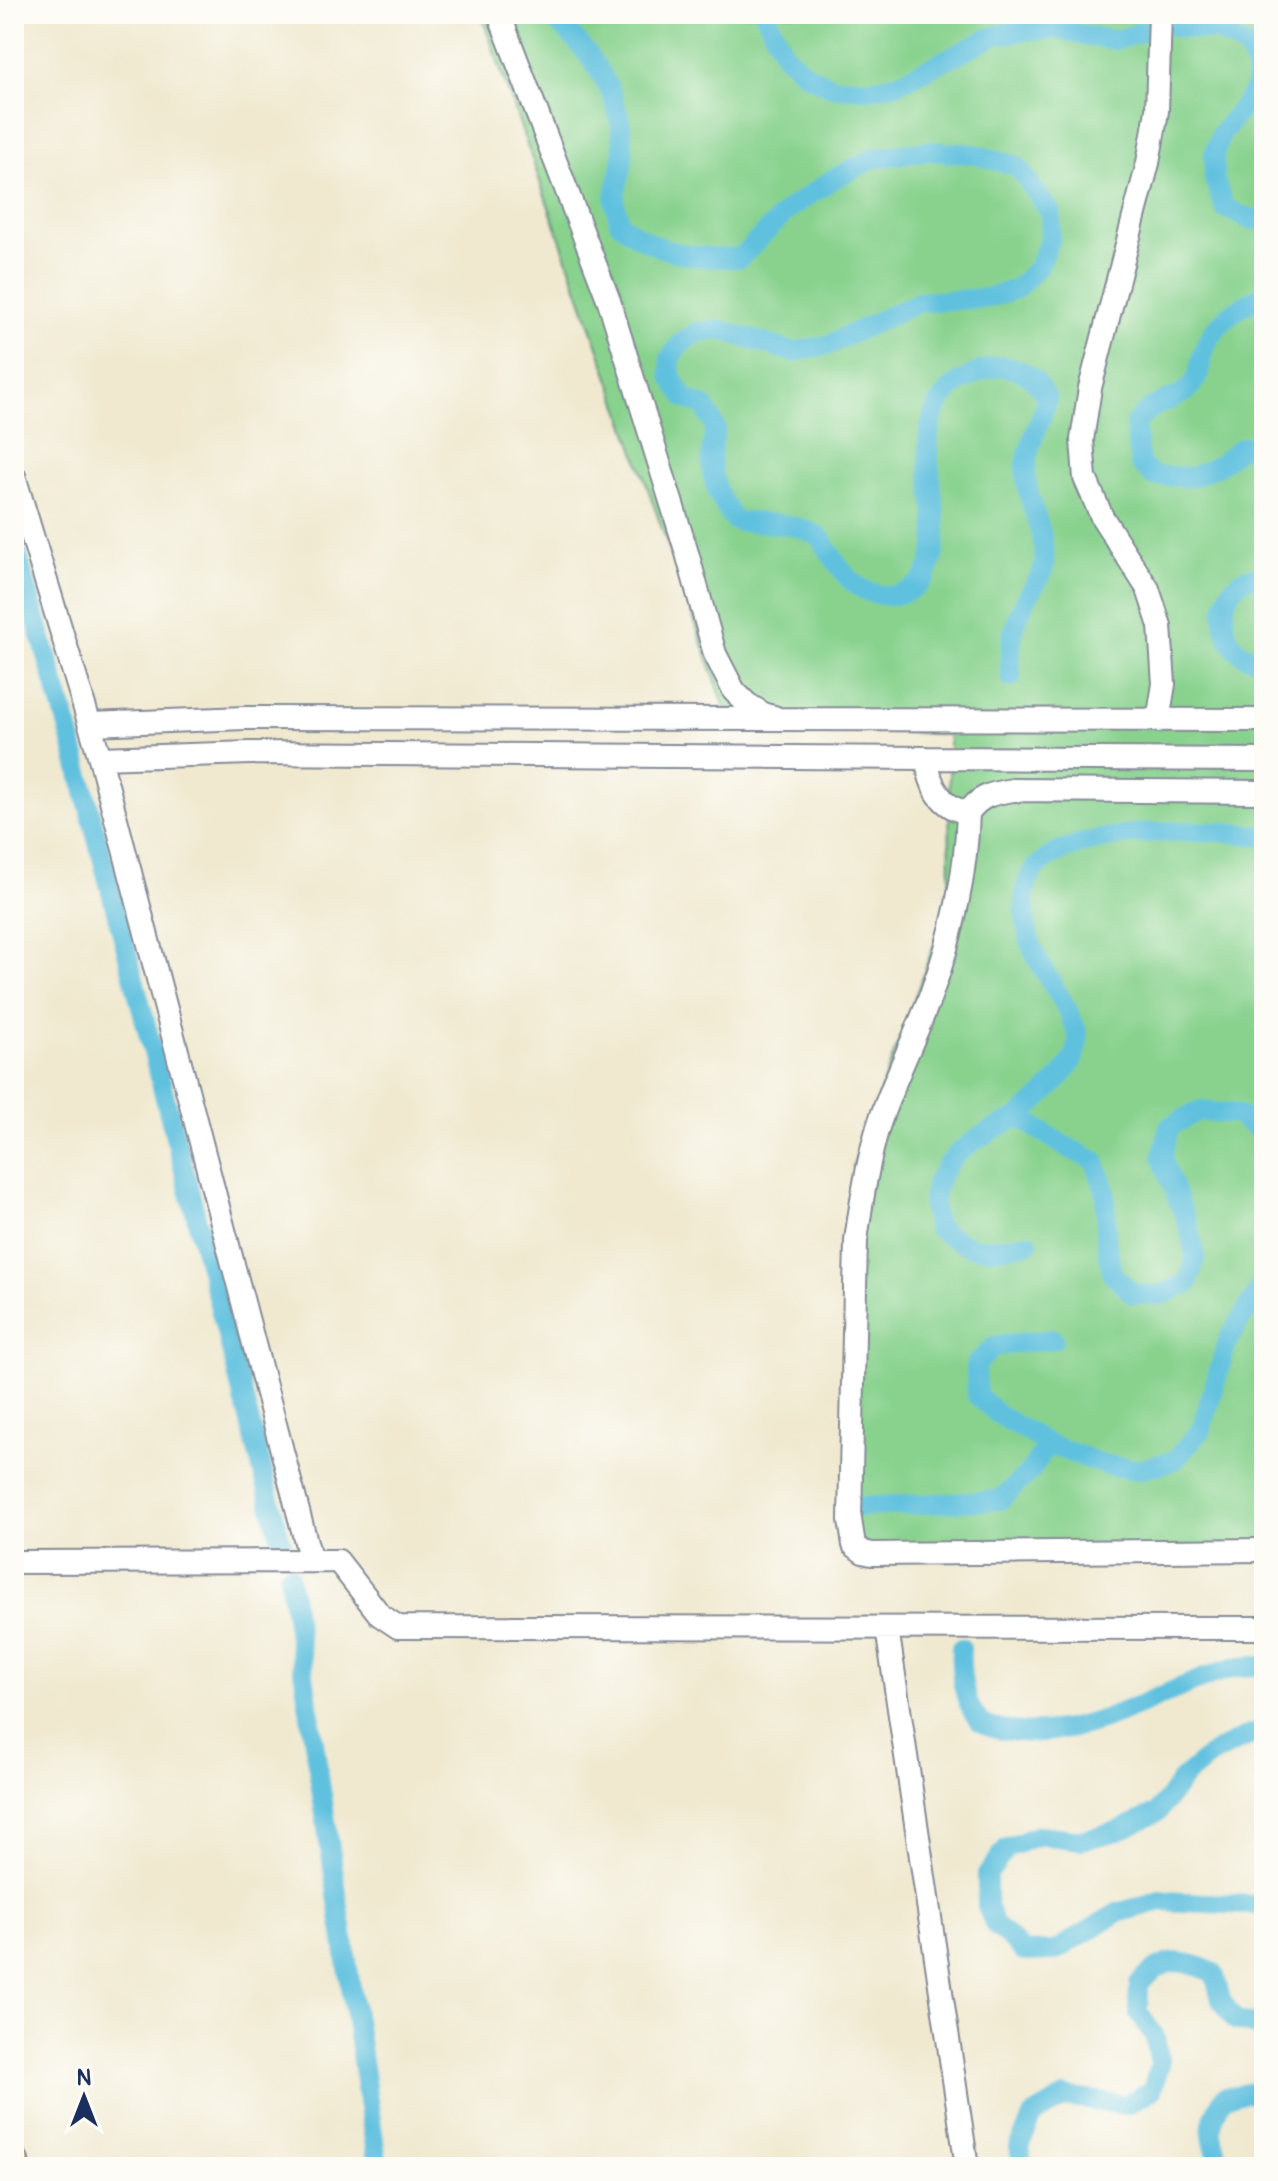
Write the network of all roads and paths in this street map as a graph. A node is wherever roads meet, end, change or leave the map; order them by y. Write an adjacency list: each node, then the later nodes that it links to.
1 (499, 14): 5 (lane)
2 (1160, 14): 6 (lane)
3 (14, 476): 7 (lane)
4 (1264, 720): 6 (lane)
5 (809, 721): 6 (lane); 7 (lane)
6 (1158, 721)
7 (91, 724): 8 (lane)
8 (100, 758): 9 (lane); 14 (lane)
9 (927, 758): 10 (lane); 12 (lane)
10 (1264, 760)
11 (1264, 792): 12 (lane)
12 (968, 813): 13 (lane)
13 (1264, 1550)
14 (311, 1561): 15 (lane); 16 (lane)
15 (14, 1562)
16 (887, 1628): 17 (lane); 20 (lane)
17 (1264, 1628)
18 (14, 2161): 19 (main road)
19 (15, 2167)
20 (967, 2167)

